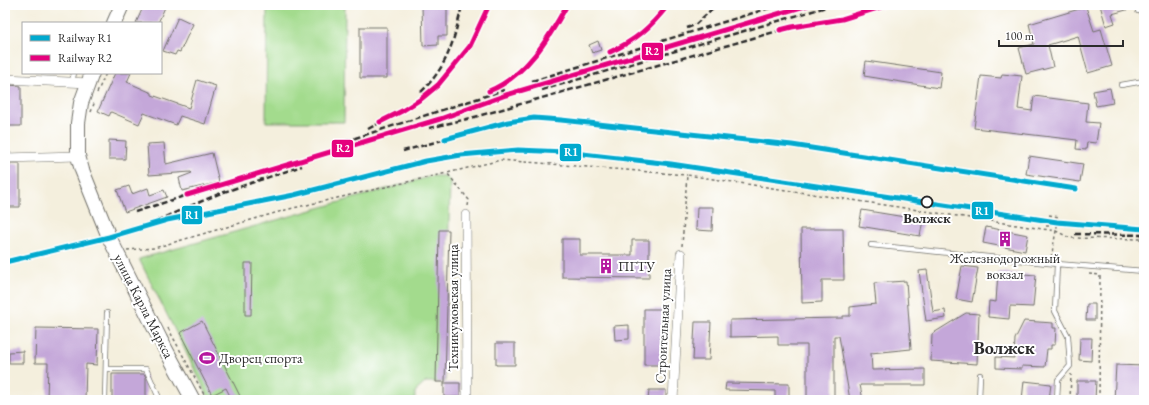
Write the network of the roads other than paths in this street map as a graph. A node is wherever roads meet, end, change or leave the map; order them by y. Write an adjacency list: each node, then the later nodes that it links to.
1 (122, 5): 4 (main road)
2 (1144, 10): 3 (lane)
3 (1138, 11)
4 (114, 22)
5 (73, 77): 6 (street); 7 (street)
6 (91, 78): 10 (main road, улица Карла Маркса)
7 (5, 80)
8 (1144, 81): 9 (lane)
9 (1121, 84)
10 (78, 156): 11 (street); 22 (main road, улица Карла Маркса)
11 (5, 158)
12 (466, 216): 23 (street, Техникумовская улица)
13 (871, 245): 15 (lane)
14 (681, 254): 24 (street, Строительная улица)
15 (1057, 264): 16 (lane); 26 (lane)
16 (1144, 270)
17 (107, 313): 18 (lane)
18 (106, 369): 20 (lane); 21 (lane)
19 (980, 375): 25 (lane)
20 (105, 400)
21 (160, 400)
22 (193, 400)
23 (467, 400)
24 (673, 400)
25 (979, 400)
26 (1057, 400)

